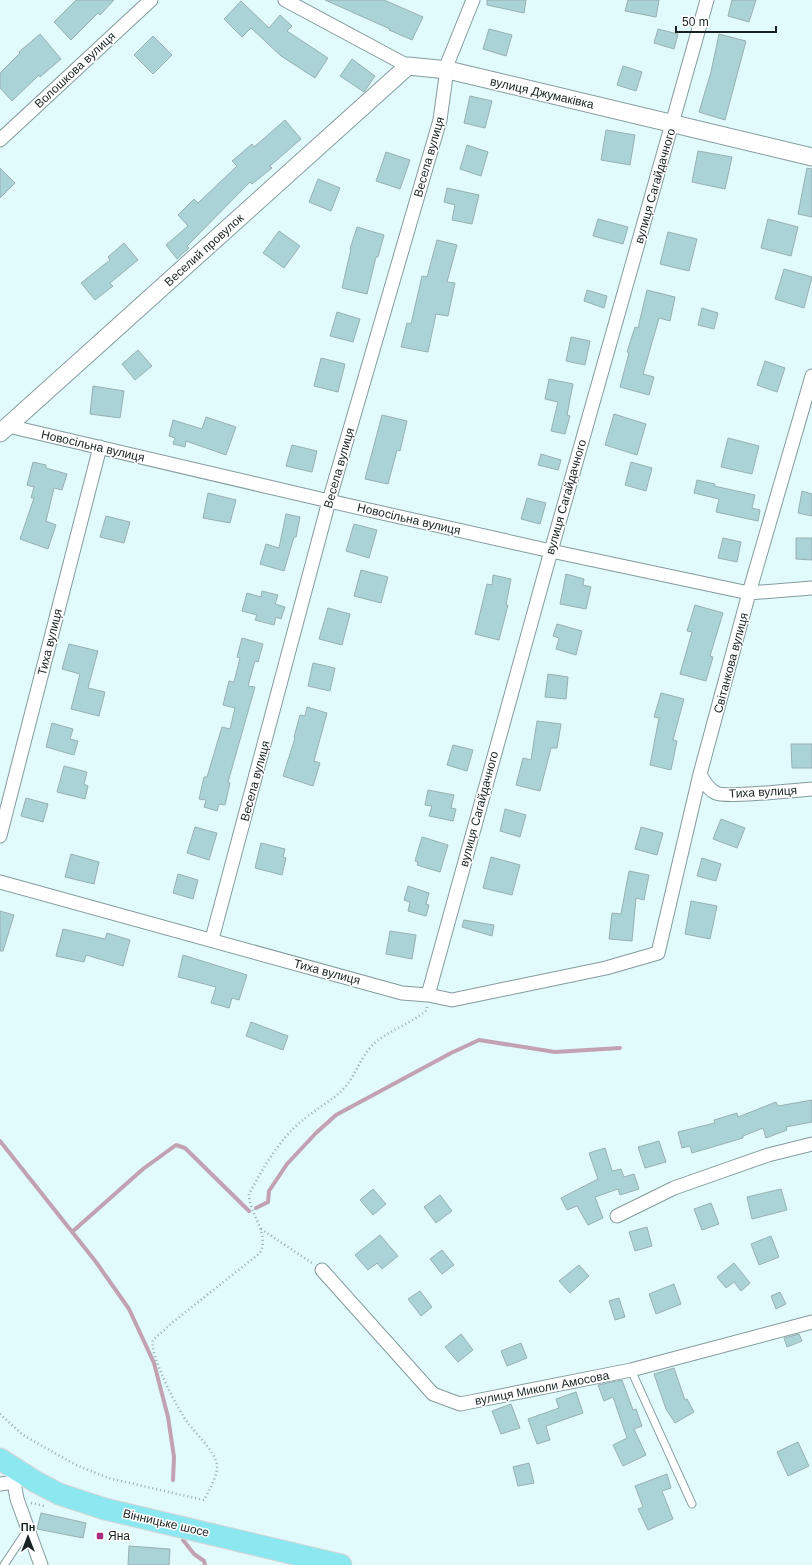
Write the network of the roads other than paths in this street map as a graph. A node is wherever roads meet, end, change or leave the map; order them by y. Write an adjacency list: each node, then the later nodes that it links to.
1 (150, 0): 8 (street, Волошкова вулиця)
2 (285, 0): 5 (street, вулиця Джумаківка)
3 (473, 0): 6 (street, Весела вулиця)
4 (706, 0): 7 (street, вулиця Сагайдачного)
5 (408, 66): 6 (street, вулиця Джумаківка); 11 (street, Веселий провулок)
6 (448, 70): 7 (street, вулиця Джумаківка); 13 (street, Весела вулиця)
7 (672, 124): 9 (street, вулиця Джумаківка); 14 (street, вулиця Сагайдачного)
8 (0, 140)
9 (812, 157)
10 (812, 379): 16 (street, Світанкова вулиця)
11 (4, 430): 12 (street, Новосільна вулиця)
12 (100, 447): 13 (street, Новосільна вулиця); 19 (street, Тиха вулиця)
13 (329, 501): 14 (street, Новосільна вулиця); 21 (street, Весела вулиця)
14 (551, 551): 16 (street, Новосільна вулиця); 23 (street, вулиця Сагайдачного)
15 (812, 588): 16 (street, Новосільна вулиця)
16 (749, 592): 17 (street, Світанкова вулиця)
17 (700, 774): 18 (street, Тиха вулиця); 22 (street, Світанкова вулиця)
18 (812, 789)
19 (0, 836)
20 (0, 882): 21 (street, Тиха вулиця)
21 (212, 939): 23 (street, Тиха вулиця)
22 (658, 953): 23 (street, Тиха вулиця)
23 (428, 995)
24 (812, 1144): 25 (street)
25 (617, 1216)
26 (322, 1270): 28 (street, вулиця Миколи Амосова)
27 (812, 1322): 28 (street, вулиця Миколи Амосова)
28 (631, 1370): 32 (lane)
29 (0, 1459): 30 (main road, Вінницьке шосе)
30 (17, 1477): 31 (street); 33 (street); 36 (main road, Вінницьке шосе)
31 (0, 1484)
32 (692, 1504)
33 (28, 1529): 34 (lane); 35 (street)
34 (4, 1565)
35 (41, 1565)
36 (341, 1565)

